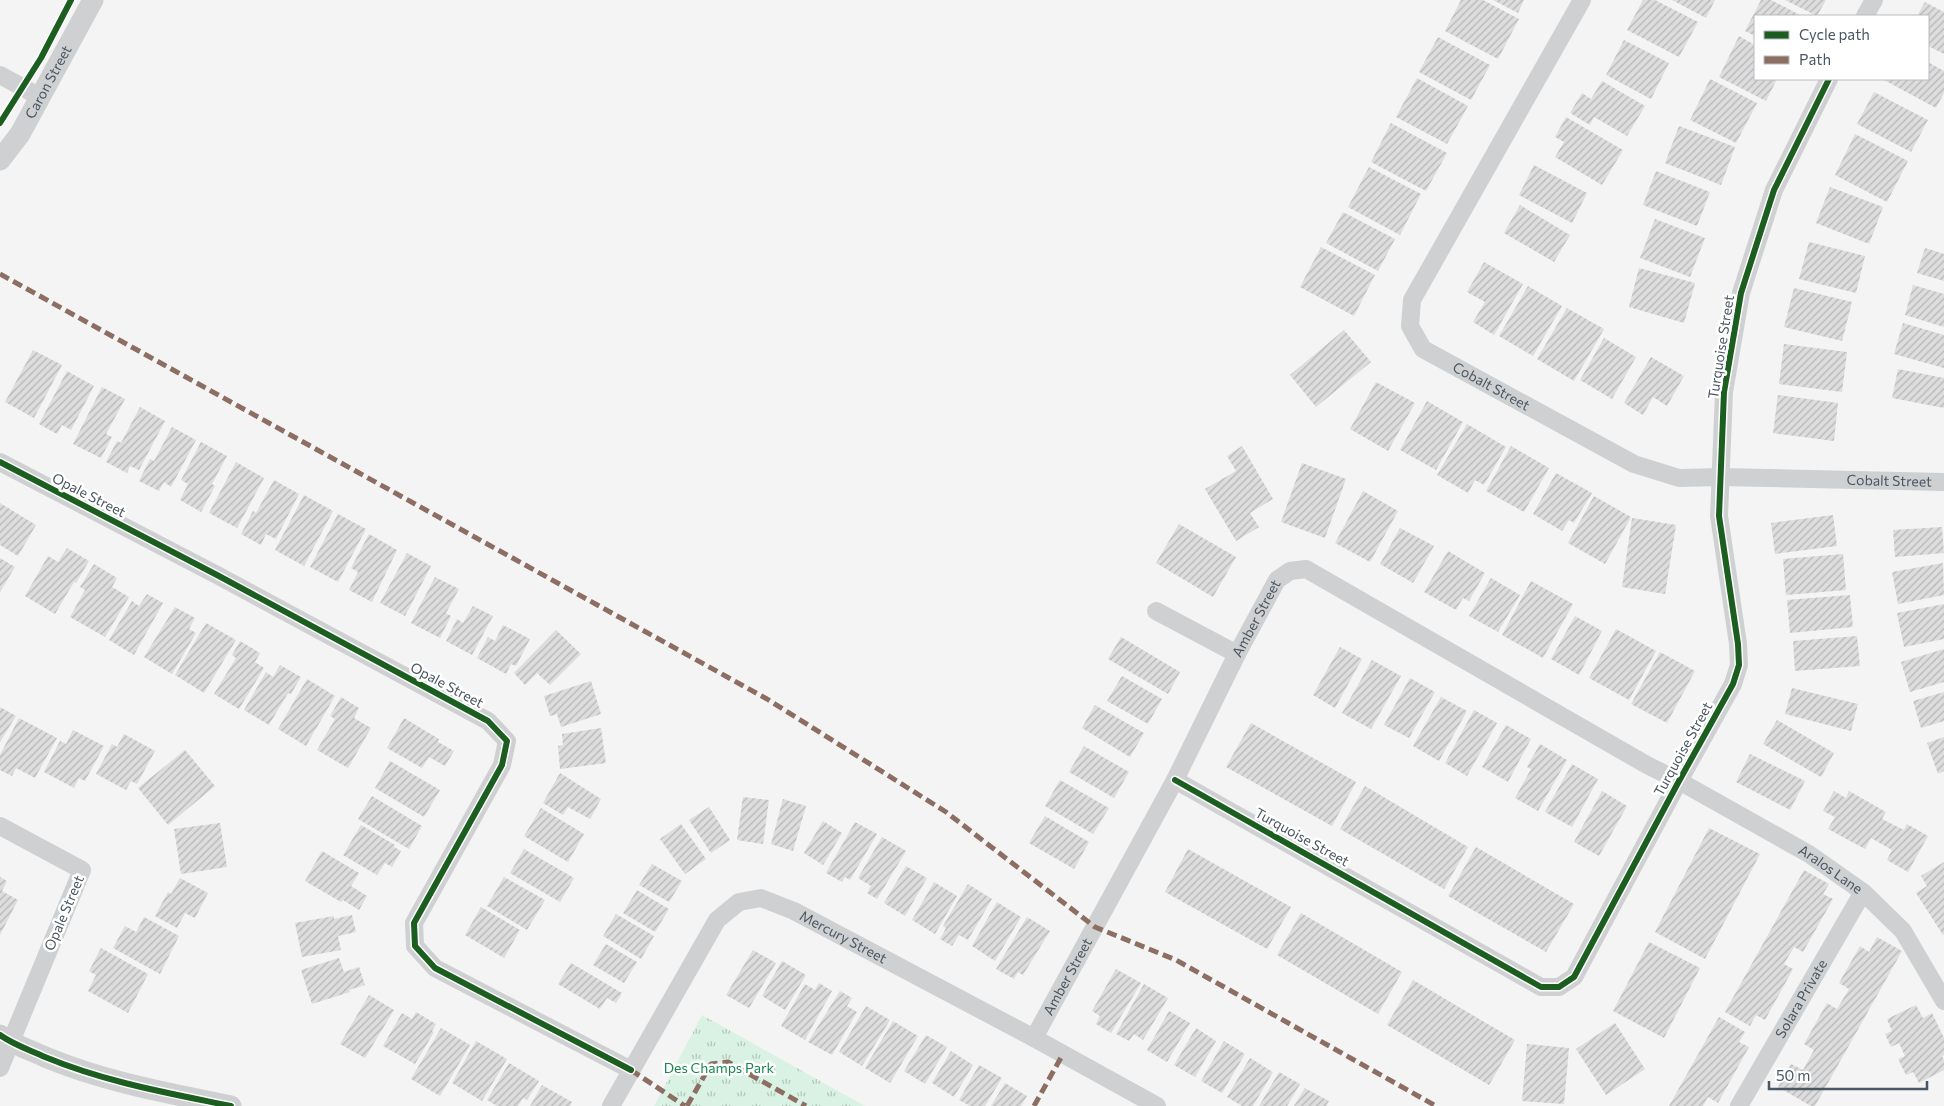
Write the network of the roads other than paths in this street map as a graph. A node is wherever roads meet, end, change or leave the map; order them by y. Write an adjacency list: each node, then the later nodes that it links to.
1 (93, 0): 7 (street, Caron Street)
2 (1582, 0): 10 (street, Cobalt Street)
3 (1874, 0): 4 (street)
4 (1865, 15)
5 (0, 75): 7 (street)
6 (1829, 80): 10 (street, Turquoise Street)
7 (40, 97): 8 (street, Caron Street)
8 (0, 160)
9 (0, 462): 22 (street, Opale Street)
10 (1721, 477): 11 (street, Cobalt Street); 15 (street, Turquoise Street)
11 (1944, 482)
12 (1156, 611): 13 (street)
13 (1236, 654): 14 (street, Amber Street); 15 (street, Amber Street)
14 (1175, 780): 15 (street, Turquoise Street); 19 (street, Amber Street)
15 (1679, 781): 17 (street, Aralos Lane)
16 (0, 826): 20 (street, Opale Street)
17 (1863, 892): 18 (street, Aralos Lane); 26 (street, Solara Private)
18 (1944, 1001)
19 (1034, 1038): 22 (street, Mercury Street); 25 (street, Mercury Street)
20 (3, 1040): 21 (street); 23 (street)
21 (0, 1068)
22 (631, 1070): 24 (street, Mercury Street)
23 (232, 1106)
24 (611, 1106)
25 (1157, 1106)
26 (1739, 1106)

